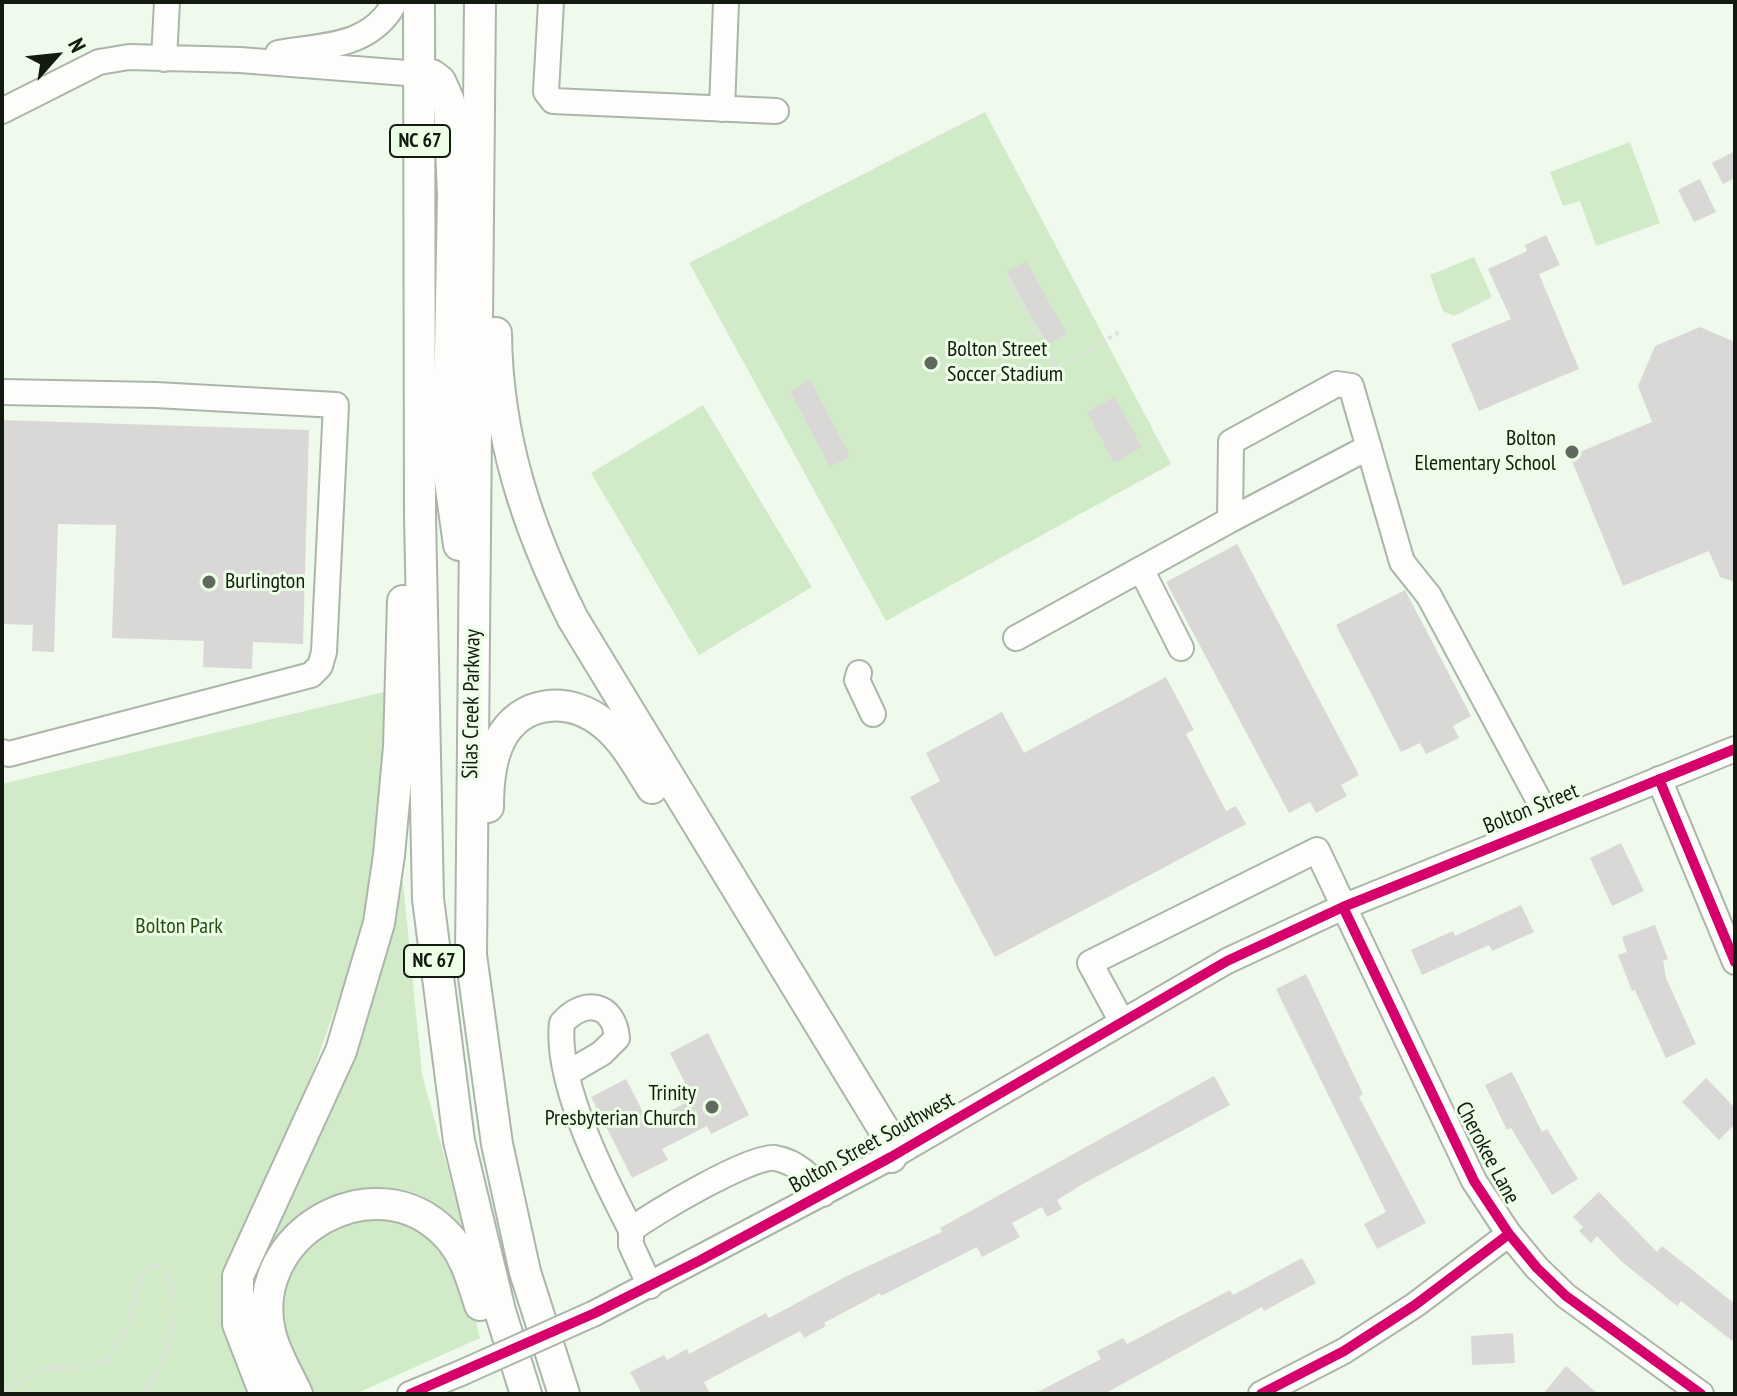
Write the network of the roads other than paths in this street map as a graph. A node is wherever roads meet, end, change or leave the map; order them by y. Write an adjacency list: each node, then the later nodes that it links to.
1 (167, 2): 7 (street)
2 (395, 2): 8 (street)
3 (419, 2): 9 (main road, Silas Creek Parkway / NC 67)
4 (480, 2): 13 (main road, Silas Creek Parkway / NC 67)
5 (551, 2): 10 (street)
6 (726, 2): 10 (street)
7 (164, 59): 8 (street); 11 (street)
8 (240, 60): 9 (street)
9 (419, 74): 16 (main road, Silas Creek Parkway / NC 67); 19 (main road)
10 (722, 109): 12 (street)
11 (2, 111)
12 (776, 111)
13 (479, 152): 19 (main road, Silas Creek Parkway / NC 67); 33 (main road)
14 (2, 392): 25 (street)
15 (1369, 447): 17 (street); 17 (street); 27 (street)
16 (420, 517): 38 (main road); 42 (main road, Silas Creek Parkway / NC 67)
17 (1230, 520): 18 (street)
18 (1141, 569): 20 (street); 21 (street)
19 (473, 593): 29 (main road, Silas Creek Parkway / NC 67)
20 (1016, 638)
21 (1181, 648)
22 (859, 673): 23 (street)
23 (873, 714)
24 (1735, 749): 26 (street, Bolton Street)
25 (2, 752)
26 (1659, 779): 27 (street, Bolton Street); 30 (street)
27 (1551, 823): 28 (street, Bolton Street)
28 (1343, 907): 31 (street, Bolton Street Southwest); 31 (street, Cherokee Lane); 36 (street, Cherokee Lane)
29 (471, 955): 33 (main road); 43 (main road, Silas Creek Parkway / NC 67)
30 (1735, 962)
31 (1122, 1022): 33 (street, Bolton Street Southwest)
32 (568, 1073): 35 (street)
33 (891, 1157): 34 (street, Bolton Street Southwest)
34 (823, 1194): 35 (street); 37 (street, Bolton Street Southwest)
35 (631, 1230): 37 (street)
36 (1509, 1234): 44 (street); 45 (street, Cherokee Lane)
37 (650, 1286): 40 (street, Bolton Street Southwest, bridge)
38 (265, 1394)
39 (297, 1394): 41 (main road)
40 (410, 1394)
41 (508, 1394)
42 (526, 1394)
43 (564, 1394)
44 (1261, 1394)
45 (1701, 1394)

